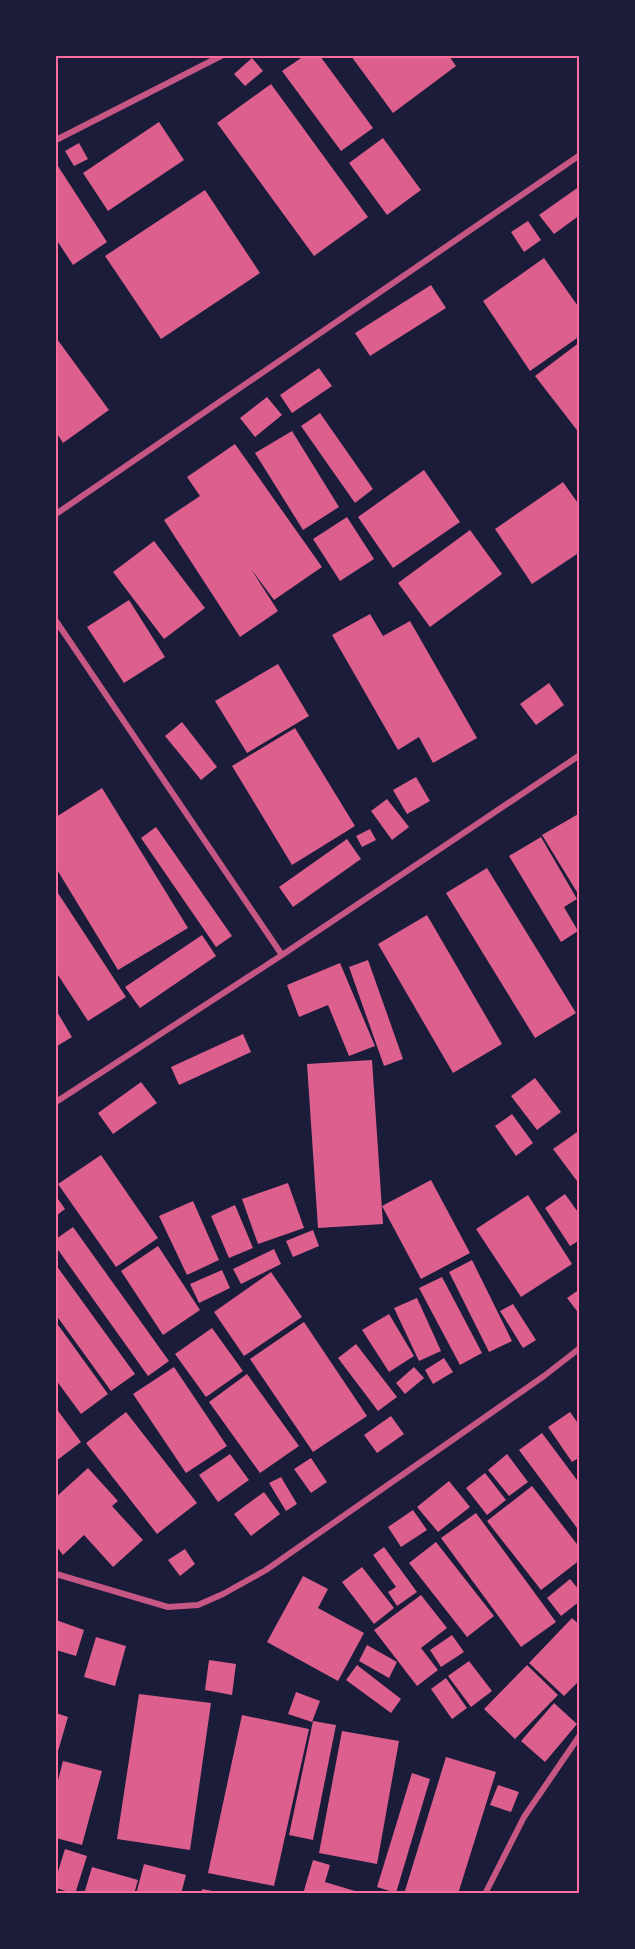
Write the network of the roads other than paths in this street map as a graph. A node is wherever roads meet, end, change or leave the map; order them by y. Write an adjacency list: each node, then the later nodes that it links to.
1 (221, 56): 2 (street)
2 (56, 140)
3 (579, 155): 4 (street)
4 (56, 514)
5 (56, 621): 7 (street)
6 (579, 755): 7 (street)
7 (282, 955): 8 (street)
8 (56, 1102)
9 (579, 1348): 10 (street)
10 (56, 1574)
11 (579, 1735): 12 (street)
12 (485, 1893)

